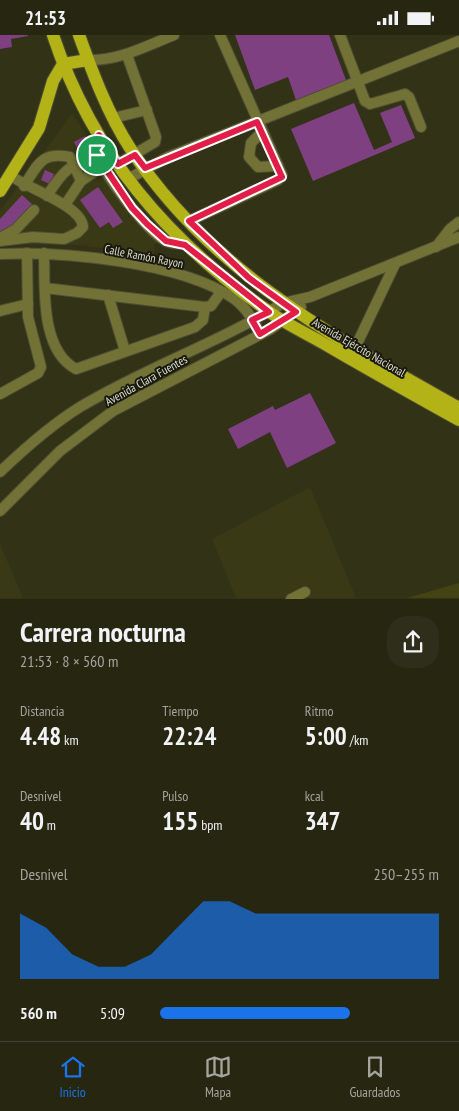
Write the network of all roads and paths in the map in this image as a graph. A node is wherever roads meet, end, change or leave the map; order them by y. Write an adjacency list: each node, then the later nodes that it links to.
1 (53, 35): 9 (main road, Avenida Ejército Nacional)
2 (79, 35): 8 (main road, Avenida Ejército Nacional)
3 (174, 35): 7 (street)
4 (220, 35): 13 (street)
5 (340, 35): 10 (street)
6 (459, 41): 10 (street)
7 (126, 55): 8 (street); 11 (street)
8 (88, 60): 9 (main road); 12 (main road, Avenida Ejército Nacional)
9 (62, 64): 16 (main road, Avenida Ejército Nacional); 24 (main road)
10 (358, 82): 13 (street); 14 (street)
11 (147, 110): 12 (street); 18 (street)
12 (113, 118): 18 (main road, Avenida Ejército Nacional)
13 (257, 122): 15 (street); 23 (street)
14 (421, 127)
15 (262, 132): 22 (street); 22 (street)
16 (99, 135): 17 (street); 20 (main road, Avenida Ejército Nacional)
17 (97, 155): 19 (street); 21 (street)
18 (135, 155): 20 (street); 23 (main road, Avenida Ejército Nacional)
19 (74, 164): 26 (street); 27 (street); 29 (street)
20 (118, 164): 25 (main road, Avenida Ejército Nacional)
21 (103, 166): 26 (street); 36 (street)
22 (278, 166): 32 (street)
23 (145, 168): 25 (street); 32 (main road, Avenida Ejército Nacional)
24 (11, 176): 27 (street); 28 (main road)
25 (128, 179): 36 (main road, Avenida Ejército Nacional)
26 (81, 181): 30 (street)
27 (24, 186): 29 (street)
28 (0, 191)
29 (47, 196): 30 (street)
30 (65, 205): 35 (street)
31 (34, 210): 35 (street)
32 (189, 221): 46 (main road, Avenida Ejército Nacional)
33 (459, 222): 37 (street)
34 (459, 237): 37 (street)
35 (0, 239)
36 (185, 245): 50 (main road, Avenida Ejército Nacional)
37 (435, 248): 41 (street)
38 (27, 253): 39 (street, Calle Ramón Rayon); 40 (street, Calle Ramón Rayon); 47 (street)
39 (44, 253): 42 (street); 43 (street, Calle Ramón Rayon)
40 (0, 254)
41 (395, 264): 45 (street); 56 (street)
42 (45, 288): 44 (street); 55 (street)
43 (221, 292): 48 (street); 52 (street, Calle Ramón Rayon)
44 (108, 295): 48 (street); 58 (street)
45 (310, 297): 46 (street); 51 (street, Avenida Clara Fuentes)
46 (283, 303): 50 (street, Avenida Clara Fuentes); 51 (main road, Avenida Ejército Nacional)
47 (28, 304): 49 (street); 57 (street)
48 (205, 307): 58 (street)
49 (0, 311)
50 (269, 312): 52 (street, Avenida Clara Fuentes); 53 (main road, Avenida Ejército Nacional)
51 (296, 312): 53 (street, Avenida Clara Fuentes); 56 (main road, Avenida Ejército Nacional)
52 (252, 320): 54 (street, Calle Ramón Rayon); 62 (street, Avenida Clara Fuentes)
53 (284, 321): 54 (street, Avenida Clara Fuentes); 61 (main road, Avenida Ejército Nacional)
54 (260, 334): 63 (street, Avenida Clara Fuentes)
55 (53, 345): 57 (street); 58 (street)
56 (355, 348): 60 (main road, Avenida Ejército Nacional)
57 (37, 349): 59 (street)
58 (125, 351)
59 (0, 395)
60 (458, 404)
61 (459, 421)
62 (0, 472)
63 (0, 511)
64 (305, 592): 65 (street)
65 (291, 599)

